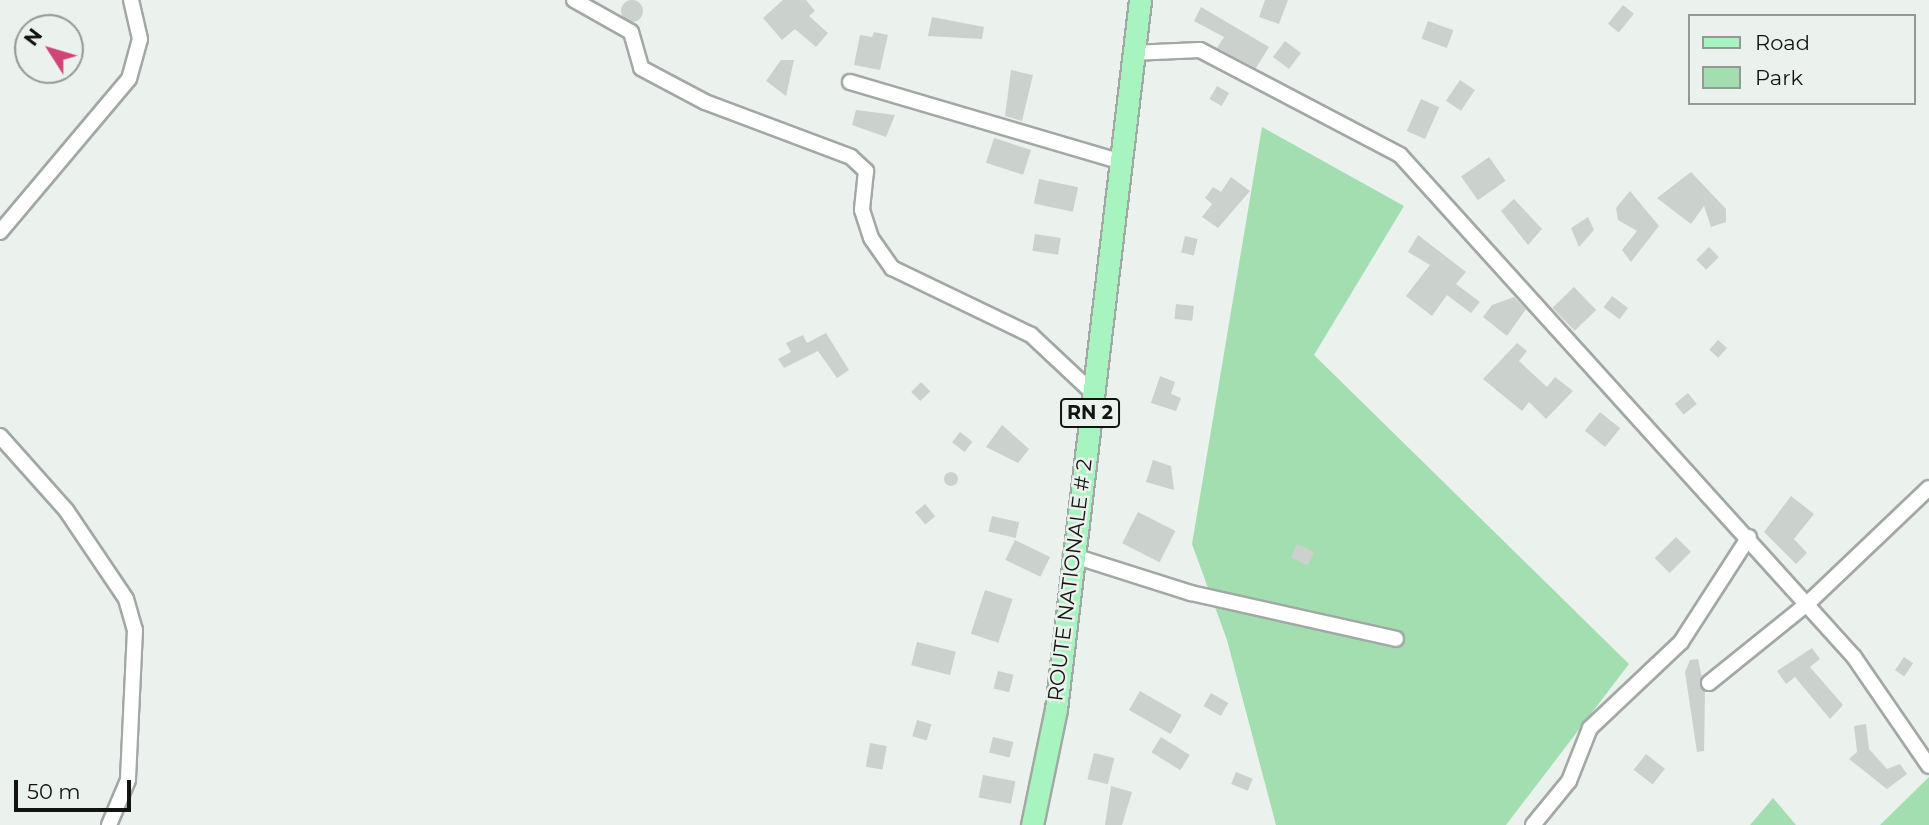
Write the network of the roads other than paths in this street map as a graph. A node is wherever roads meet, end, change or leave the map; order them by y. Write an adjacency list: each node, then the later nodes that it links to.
1 (131, 0): 7 (street)
2 (574, 0): 8 (street)
3 (1140, 0): 4 (main road, ROUTE NATIONALE # 2 / RN 2)
4 (1132, 53): 6 (main road, ROUTE NATIONALE # 2 / RN 2); 11 (street)
5 (850, 82): 6 (street)
6 (1119, 161): 8 (main road, ROUTE NATIONALE # 2 / RN 2)
7 (0, 232)
8 (1093, 393): 12 (main road, ROUTE NATIONALE # 2 / RN 2)
9 (0, 436): 17 (street)
10 (1929, 488): 13 (street)
11 (1749, 537): 13 (street); 19 (street)
12 (1071, 555): 14 (street); 18 (main road, ROUTE NATIONALE # 2 / RN 2)
13 (1807, 604): 15 (street); 16 (street)
14 (1396, 639)
15 (1710, 683)
16 (1929, 766)
17 (109, 825)
18 (1032, 825)
19 (1533, 825)

